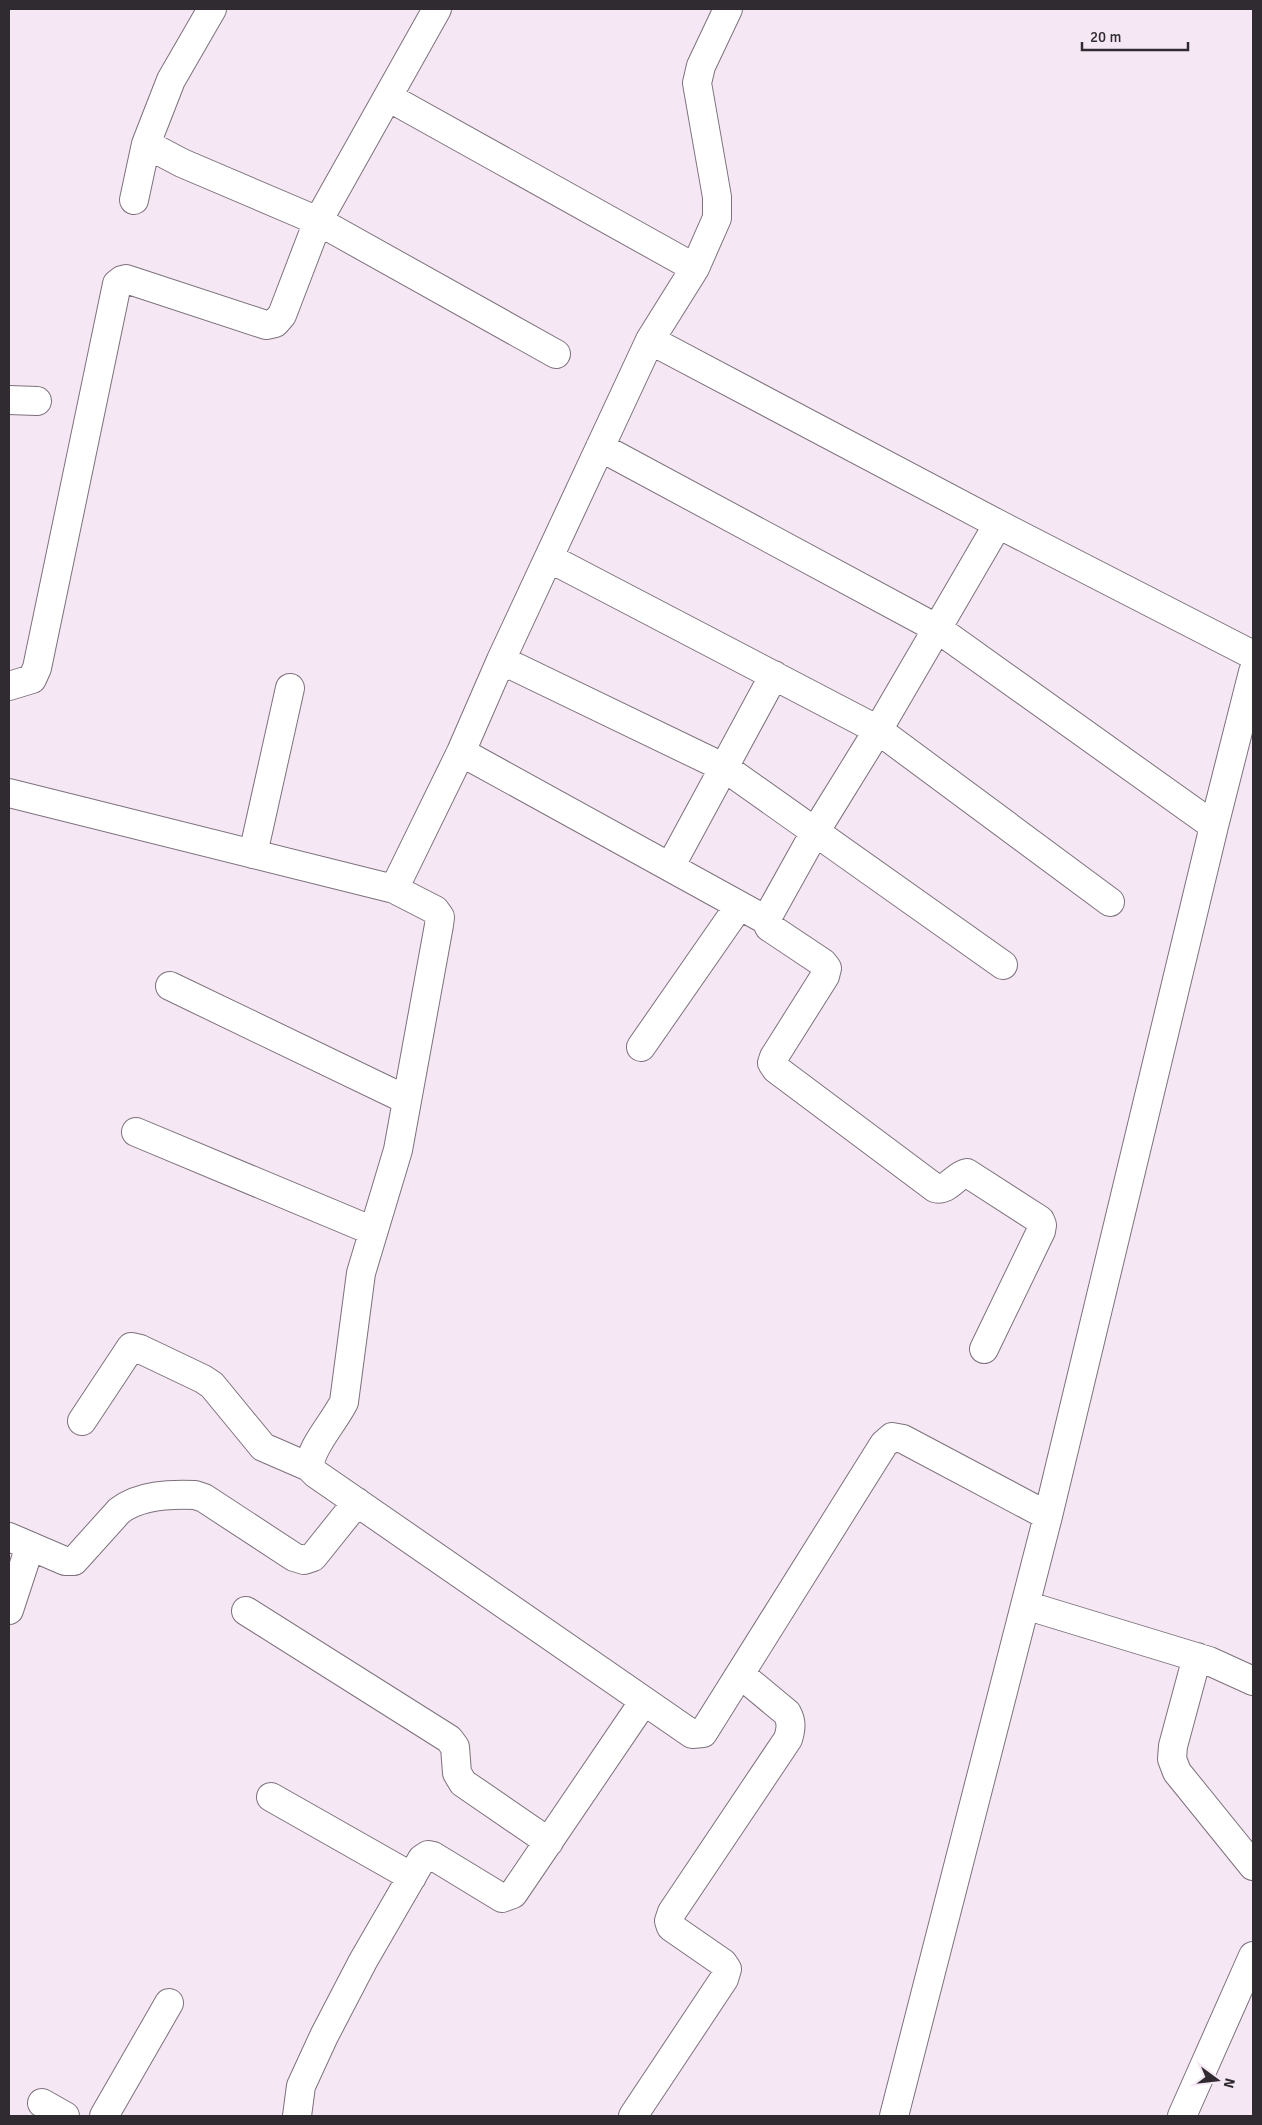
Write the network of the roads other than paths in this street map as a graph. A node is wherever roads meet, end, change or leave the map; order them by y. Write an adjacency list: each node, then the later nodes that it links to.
1 (212, 9): 5 (street)
2 (437, 9): 4 (street)
3 (728, 9): 8 (street)
4 (388, 97): 7 (street); 8 (street)
5 (146, 144): 6 (street); 7 (street)
6 (134, 200)
7 (318, 221): 10 (street); 21 (street)
8 (694, 268): 9 (street)
9 (650, 340): 13 (street); 14 (street)
10 (556, 354)
11 (9, 400): 12 (street)
12 (37, 401)
13 (600, 447): 15 (street); 16 (street)
14 (998, 524): 16 (street); 17 (street)
15 (548, 558): 18 (street); 20 (street)
16 (938, 629): 23 (street); 27 (street)
17 (1253, 654)
18 (501, 660): 24 (street); 25 (street)
19 (1253, 672): 27 (street)
20 (774, 675): 23 (street); 25 (street)
21 (9, 686)
22 (290, 688): 29 (street)
23 (878, 730): 28 (street); 32 (street)
24 (460, 752): 30 (street); 31 (street)
25 (725, 768): 28 (street); 30 (street)
26 (9, 793): 29 (street)
27 (1214, 826): 45 (street)
28 (815, 832): 34 (street); 35 (street)
29 (253, 854): 31 (street)
30 (670, 868): 33 (street)
31 (394, 889): 38 (street)
32 (1110, 902)
33 (740, 906): 34 (street); 37 (street)
34 (766, 920): 41 (street)
35 (1003, 965)
36 (170, 986): 38 (street)
37 (641, 1047)
38 (407, 1100): 40 (street)
39 (136, 1132): 40 (street)
40 (373, 1231): 43 (street)
41 (984, 1349)
42 (82, 1421): 43 (street)
43 (309, 1467): 44 (street)
44 (357, 1502): 46 (street); 53 (street)
45 (1048, 1516): 47 (street); 51 (street)
46 (19, 1542): 48 (street)
47 (1025, 1605): 50 (street); 65 (street)
48 (9, 1610)
49 (246, 1611): 55 (street)
50 (1197, 1657): 52 (street); 56 (street)
51 (740, 1674): 53 (street); 64 (street)
52 (1253, 1681)
53 (644, 1701): 55 (street)
54 (271, 1797): 57 (street)
55 (548, 1842): 57 (street)
56 (1253, 1866)
57 (412, 1877): 63 (street)
58 (1253, 1956): 66 (street)
59 (169, 2003): 62 (street)
60 (42, 2103): 61 (street)
61 (65, 2116)
62 (104, 2116)
63 (297, 2116)
64 (633, 2116)
65 (894, 2116)
66 (1182, 2116)

